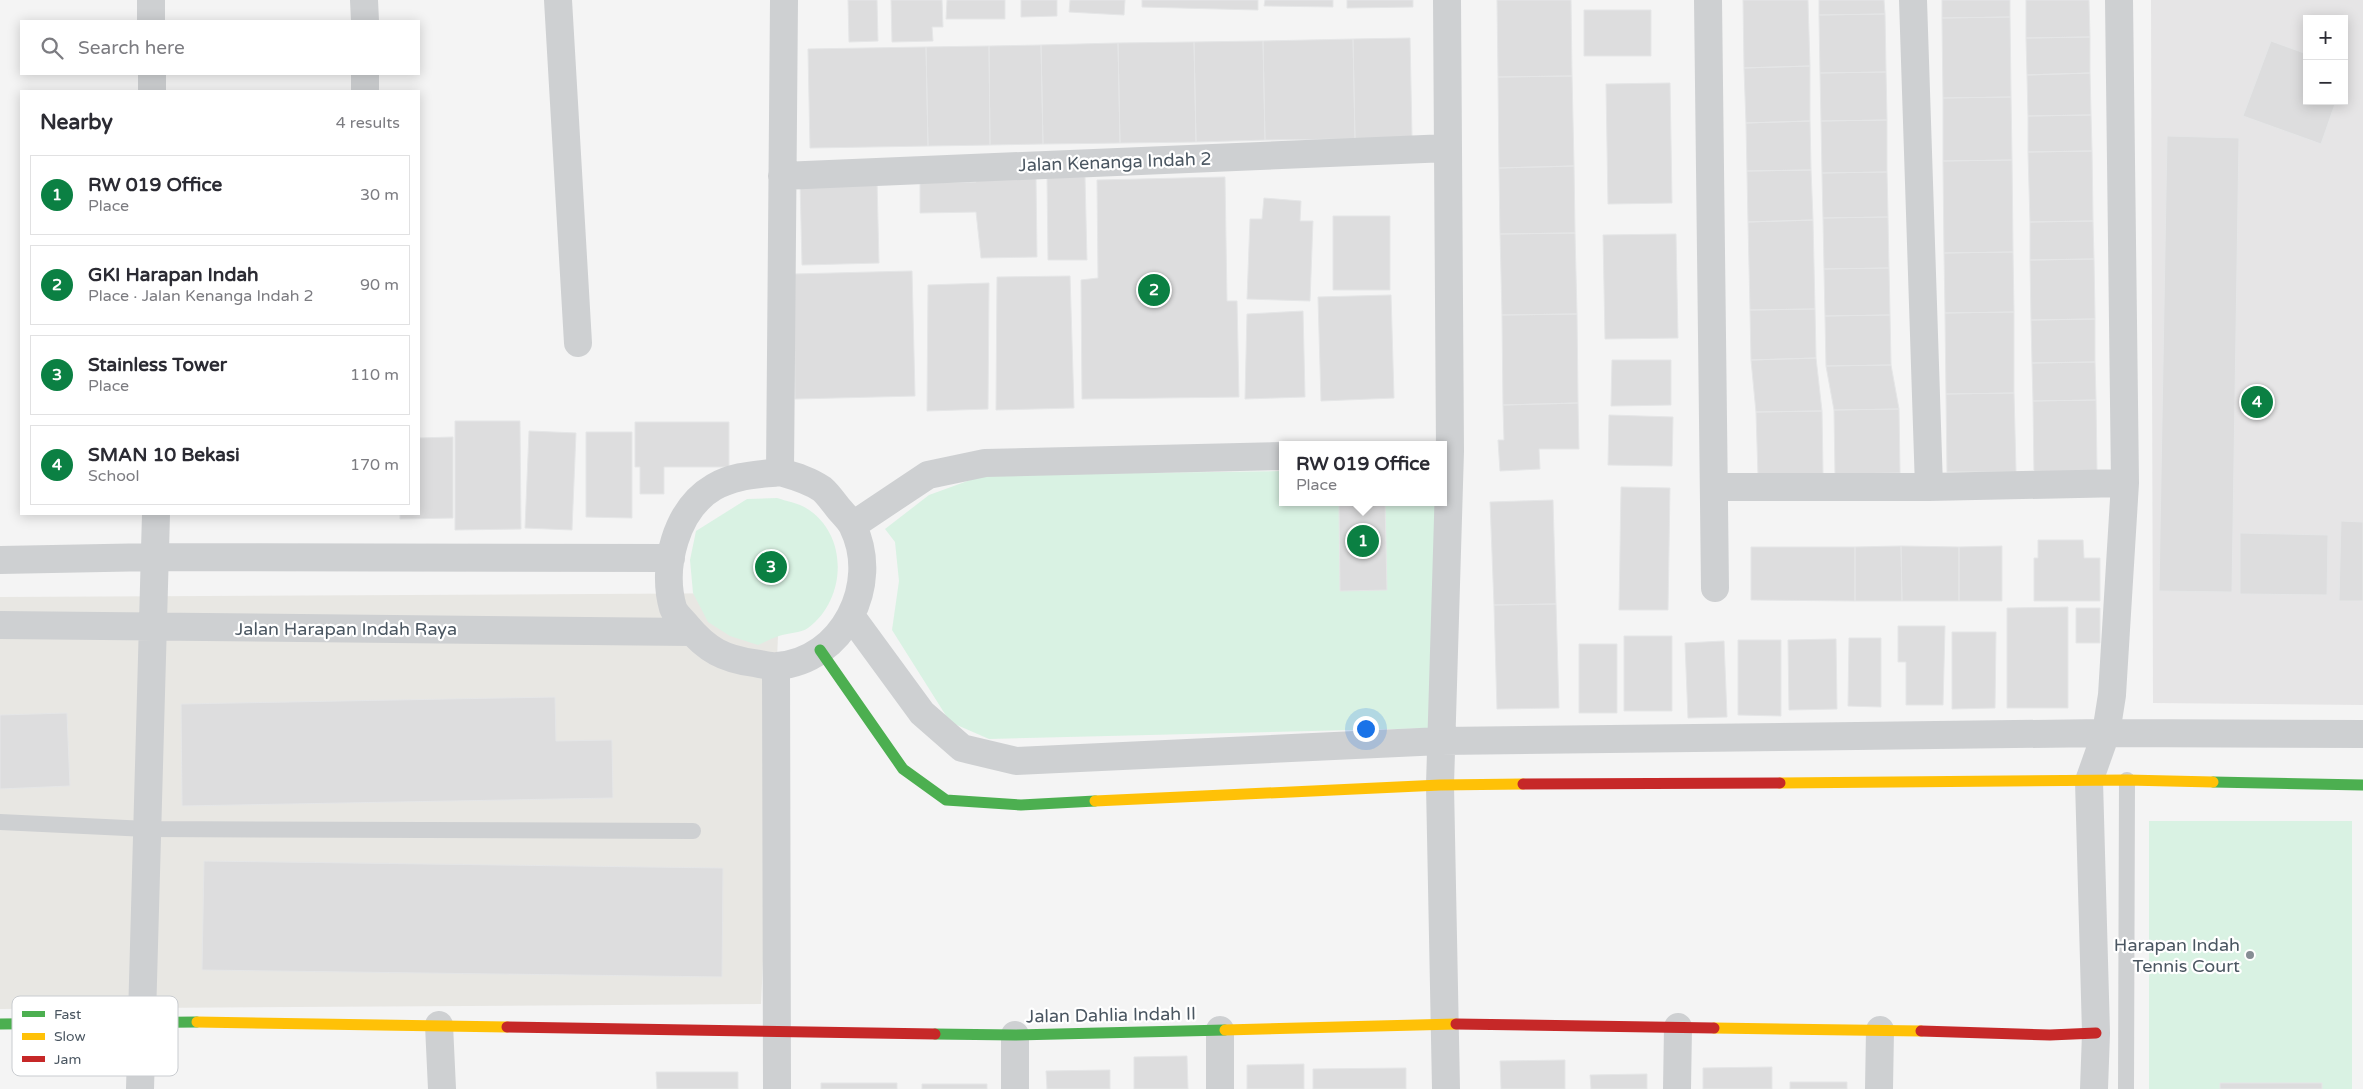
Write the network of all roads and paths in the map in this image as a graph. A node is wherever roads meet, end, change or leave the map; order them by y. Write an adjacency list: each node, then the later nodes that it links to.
1 (151, 0): 9 (street)
2 (364, 0): 10 (street)
3 (558, 0): 17 (street)
4 (784, 0): 16 (street)
5 (1447, 0): 15 (street)
6 (1708, 0): 22 (street)
7 (1913, 0): 23 (street)
8 (2119, 0): 21 (street)
9 (151, 20)
10 (365, 20)
11 (152, 75): 13 (street)
12 (365, 75): 14 (street)
13 (152, 90)
14 (365, 90)
15 (1448, 148): 16 (street, Jalan Kenanga Indah 2); 18 (street)
16 (782, 176): 20 (street)
17 (578, 343)
18 (1446, 441)
19 (1279, 456): 26 (street)
20 (780, 472): 26 (street); 28 (street)
21 (2125, 483): 23 (street); 37 (street)
22 (1715, 487): 23 (street); 30 (street)
23 (1929, 487)
24 (1445, 506): 39 (street)
25 (156, 515): 27 (street)
26 (853, 525): 31 (street)
27 (156, 558): 28 (street); 29 (street); 33 (street)
28 (671, 558): 34 (street)
29 (0, 560)
30 (1715, 588)
31 (851, 616): 35 (street); 39 (street)
32 (0, 625): 33 (street, Jalan Harapan Indah Raya)
33 (153, 628): 34 (street, Jalan Harapan Indah Raya); 45 (street)
34 (692, 632): 36 (street)
35 (820, 650): 36 (street); 42 (street)
36 (776, 666): 54 (street)
37 (2106, 733): 38 (street); 39 (street); 40 (street)
38 (2363, 734)
39 (1442, 740): 42 (street)
40 (2090, 780): 41 (street); 42 (street); 55 (street)
41 (2127, 780): 43 (street); 67 (lane)
42 (1440, 785): 50 (street)
43 (2363, 785)
44 (0, 822): 45 (lane)
45 (147, 829): 46 (lane); 47 (street)
46 (693, 831)
47 (142, 996)
48 (178, 1021): 49 (street, Jalan Dahlia Indah II)
49 (439, 1024): 54 (street, Jalan Dahlia Indah II); 59 (street)
50 (1446, 1024): 51 (street, Jalan Dahlia Indah II); 52 (street, Jalan Dahlia Indah II); 63 (street)
51 (1678, 1027): 53 (street, Jalan Dahlia Indah II); 64 (street)
52 (1220, 1030): 56 (street, Jalan Dahlia Indah II); 62 (street)
53 (1880, 1030): 55 (street, Jalan Dahlia Indah II); 65 (street)
54 (776, 1032): 56 (street, Jalan Dahlia Indah II); 60 (street)
55 (2096, 1033): 66 (street)
56 (1016, 1035): 61 (street)
57 (140, 1076): 58 (street)
58 (140, 1089)
59 (442, 1089)
60 (777, 1089)
61 (1015, 1089)
62 (1220, 1089)
63 (1446, 1089)
64 (1677, 1089)
65 (1879, 1089)
66 (2094, 1089)
67 (2126, 1089)

